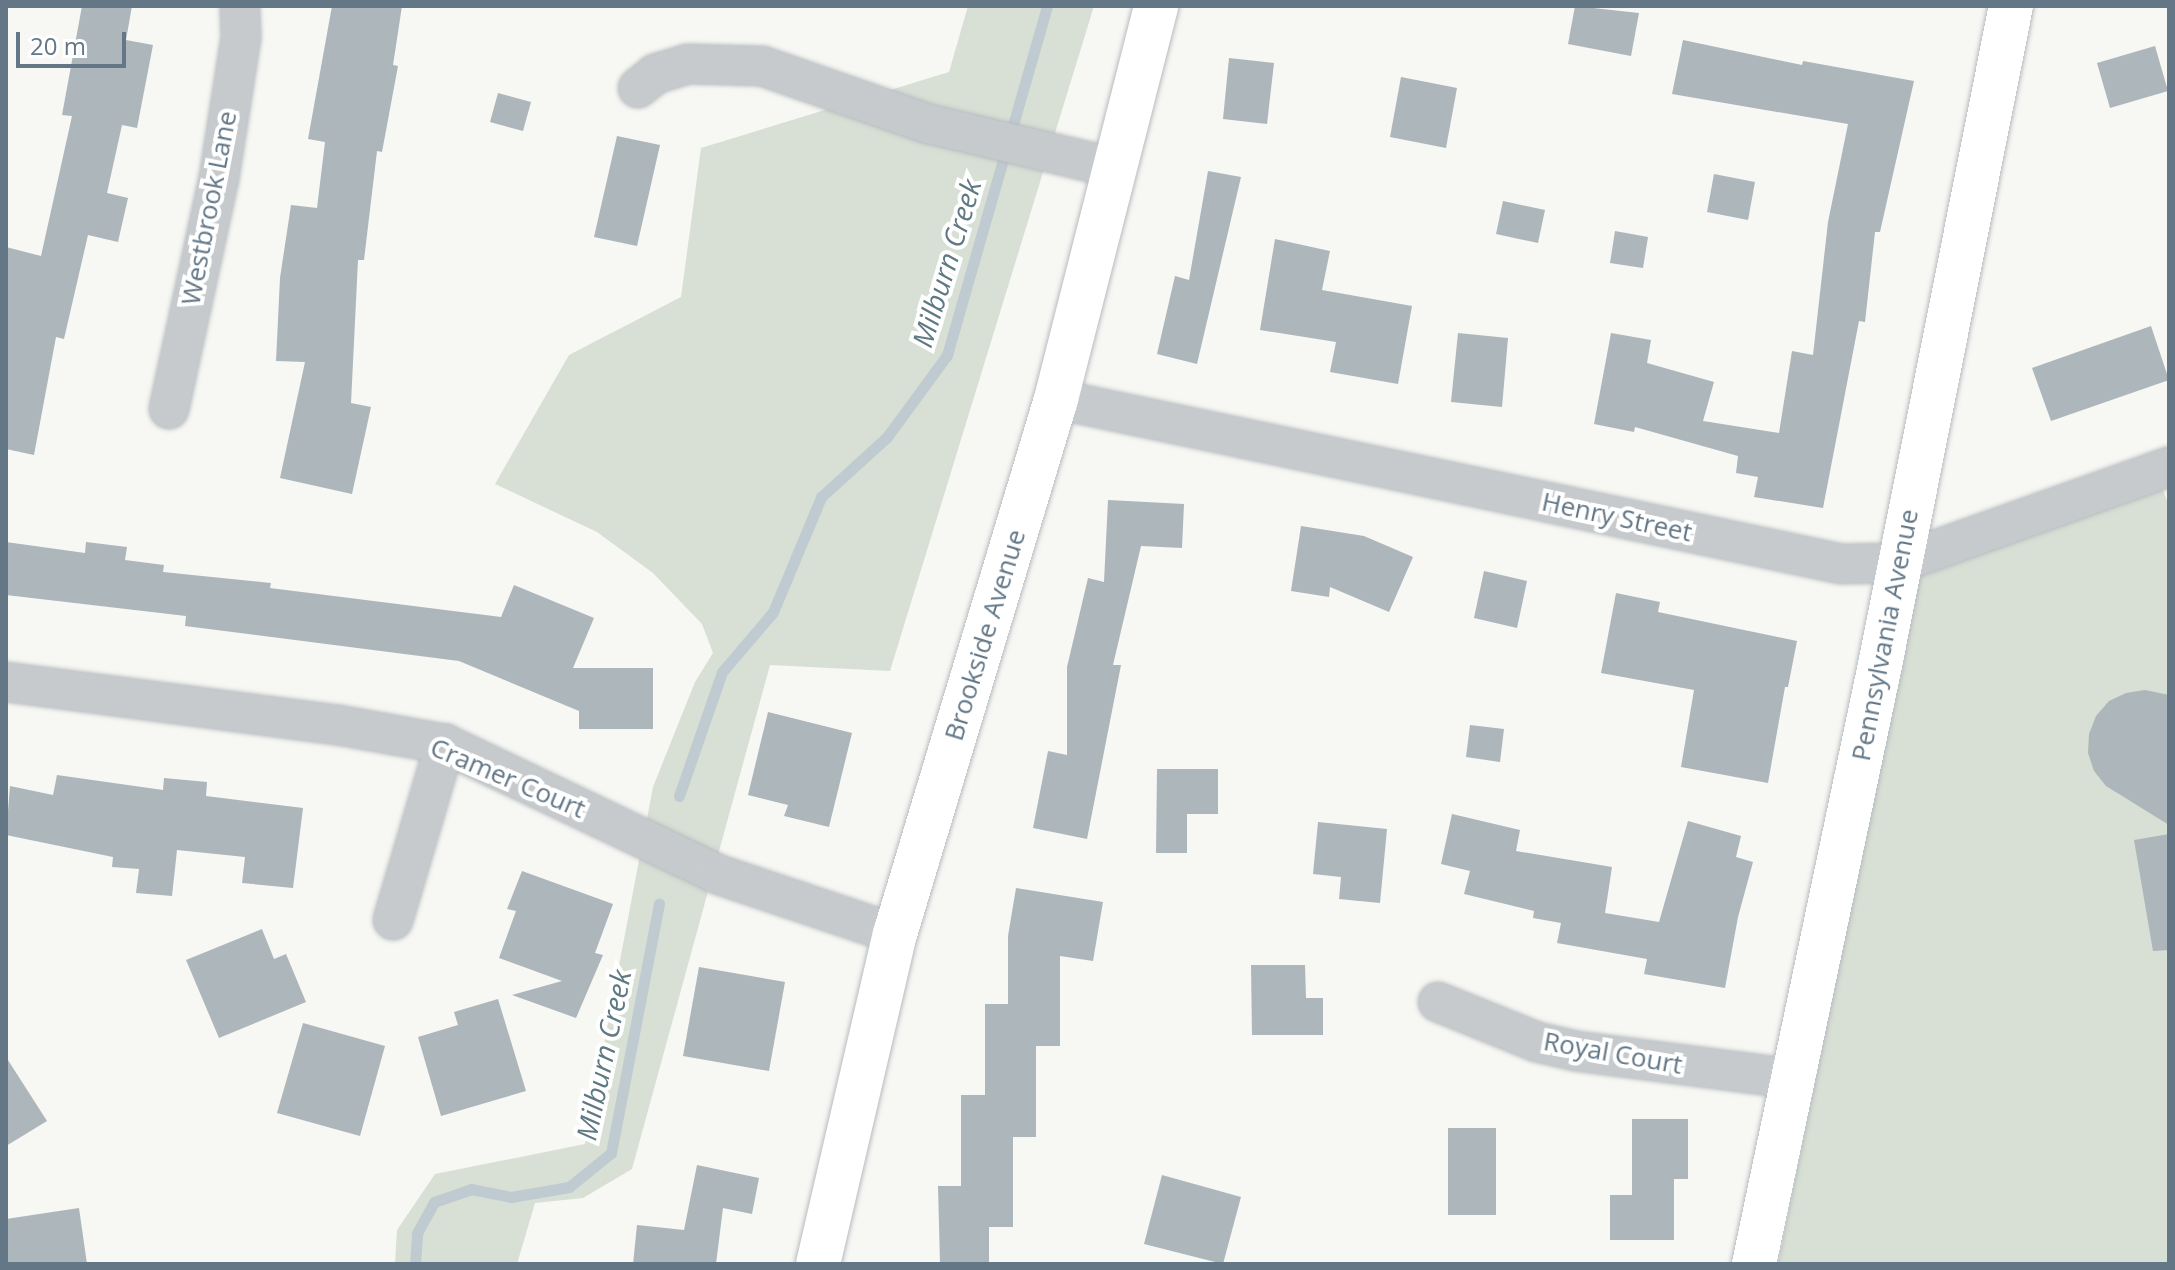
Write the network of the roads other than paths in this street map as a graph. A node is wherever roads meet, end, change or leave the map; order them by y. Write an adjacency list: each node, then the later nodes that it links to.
1 (240, 6): 7 (street, Westbrook Lane)
2 (1156, 6): 5 (main road, Brookside Avenue)
3 (2011, 6): 9 (main road, Pennsylvania Avenue)
4 (638, 88): 5 (street)
5 (1115, 168): 6 (main road, Brookside Avenue)
6 (1056, 399): 9 (street, Henry Street); 13 (main road, Brookside Avenue)
7 (169, 409)
8 (2169, 467): 9 (street, Henry Street)
9 (1899, 563): 15 (main road, Pennsylvania Avenue)
10 (6, 682): 11 (street, Cramer Court)
11 (445, 744): 12 (street); 13 (street, Cramer Court)
12 (393, 920)
13 (895, 934): 16 (main road, Brookside Avenue)
14 (1438, 1002): 15 (street, Royal Court)
15 (1794, 1079): 17 (main road, Pennsylvania Avenue)
16 (818, 1264)
17 (1754, 1264)

